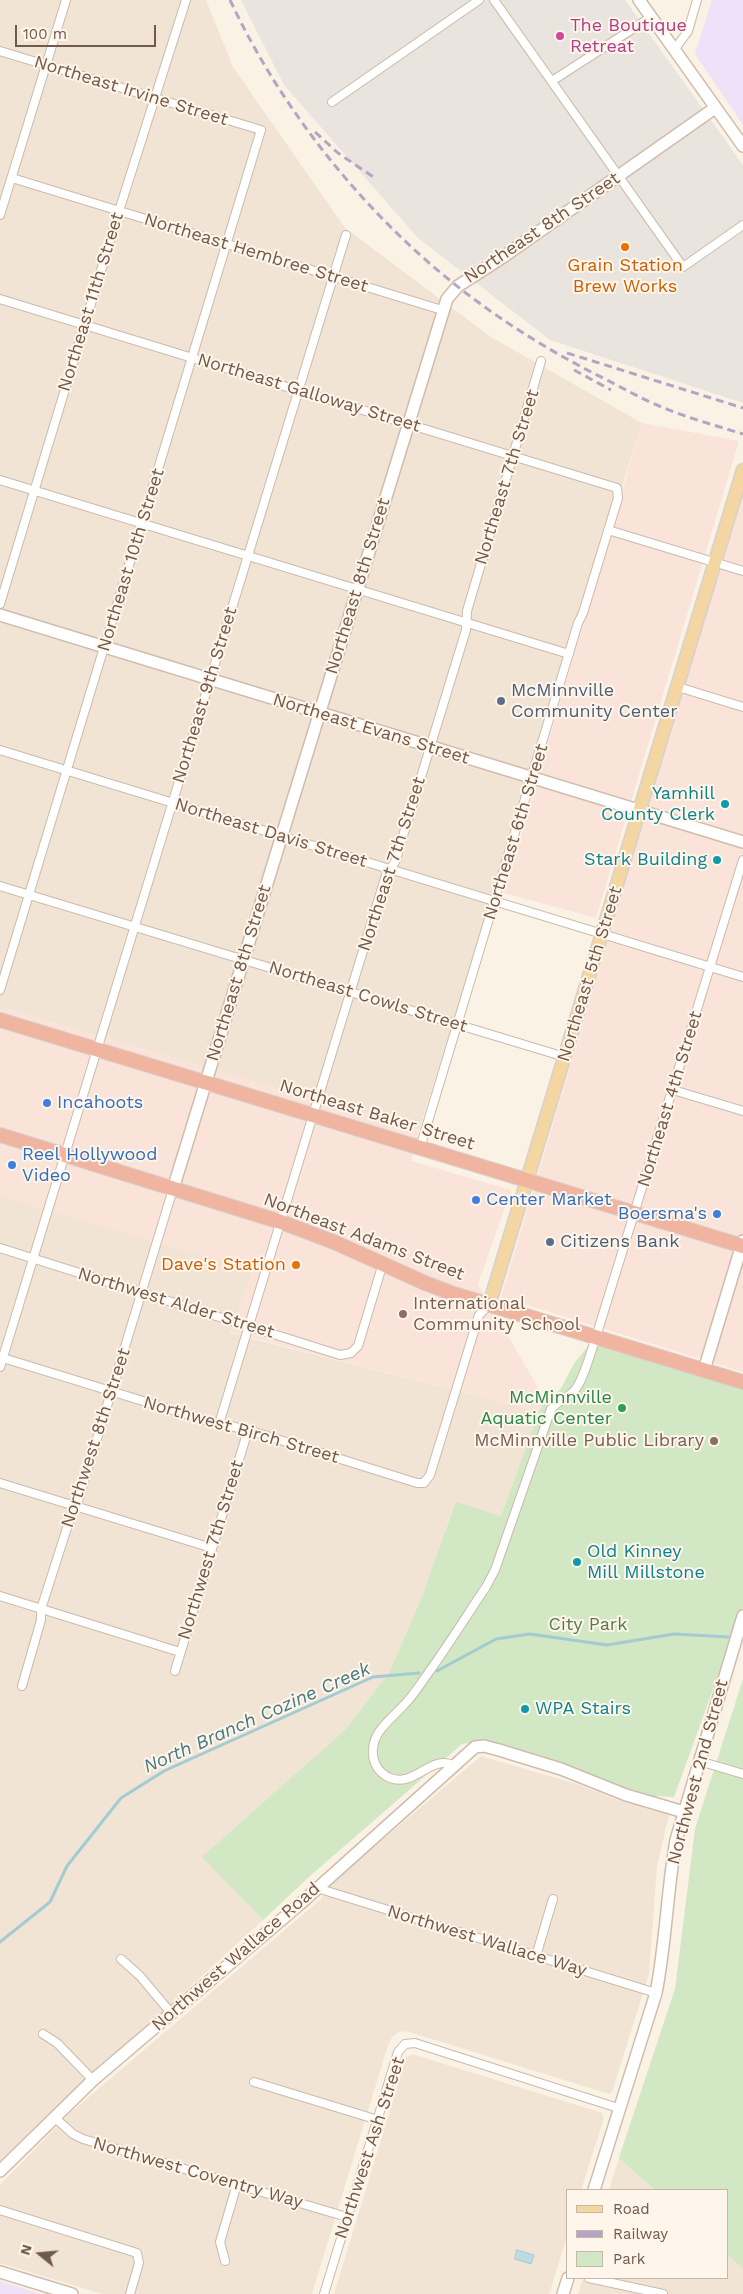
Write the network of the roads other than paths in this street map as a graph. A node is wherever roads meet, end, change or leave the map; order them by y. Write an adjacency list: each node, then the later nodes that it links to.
1 (66, 0): 10 (street)
2 (186, 0): 12 (street, Northeast 11th Street)
3 (480, 0): 13 (street)
4 (494, 0): 11 (street)
5 (639, 0): 7 (street)
6 (697, 0): 8 (street)
7 (651, 17): 8 (street); 11 (street)
8 (675, 49): 14 (street)
9 (0, 51): 10 (street, Northeast Irvine Street)
10 (47, 65): 12 (street, Northeast Irvine Street); 18 (street)
11 (552, 81): 17 (street)
12 (154, 98): 15 (street, Northeast Irvine Street); 19 (street, Northeast 11th Street)
13 (332, 102)
14 (715, 108): 16 (street); 17 (street, Northeast 8th Street)
15 (261, 130): 23 (street, Northeast 10th Street)
16 (743, 146)
17 (618, 176): 21 (street); 26 (street, Northeast 8th Street)
18 (12, 178): 19 (street, Northeast Hembree Street); 20 (street)
19 (119, 211): 23 (street, Northeast Hembree Street); 27 (street, Northeast 11th Street)
20 (0, 216)
21 (743, 224)
22 (346, 234): 24 (street, Northeast 9th Street)
23 (227, 244): 24 (street, Northeast Hembree Street); 28 (street, Northeast 10th Street)
24 (333, 276): 26 (street, Northeast Hembree Street); 30 (street, Northeast 9th Street)
25 (0, 299): 27 (street, Northeast Galloway Street)
26 (442, 310): 31 (street, Northeast 8th Street)
27 (84, 325): 28 (street, Northeast Galloway Street); 36 (street, Northeast 11th Street)
28 (192, 358): 30 (street, Northeast Galloway Street); 37 (street, Northeast 10th Street)
29 (541, 361): 32 (street, Northeast 7th Street)
30 (298, 390): 31 (street, Northeast Galloway Street); 39 (street, Northeast 9th Street)
31 (407, 424): 32 (street, Northeast Galloway Street); 42 (street, Northeast 8th Street)
32 (513, 456): 35 (street, Northeast Galloway Street); 45 (street, Northeast 7th Street)
33 (743, 470): 40 (main road, Northeast 5th Street)
34 (0, 480): 36 (street)
35 (617, 488): 38 (street, Northeast 6th Street)
36 (34, 490): 37 (street); 43 (street, Northeast 11th Street)
37 (142, 524): 39 (street); 46 (street, Northeast 10th Street)
38 (608, 530): 40 (street); 47 (street, Northeast 6th Street)
39 (248, 556): 42 (street); 48 (street, Northeast 9th Street)
40 (715, 562): 41 (street); 49 (main road, Northeast 5th Street)
41 (743, 571)
42 (357, 589): 45 (street); 51 (street, Northeast 8th Street)
43 (0, 604)
44 (0, 615): 46 (street, Northeast Evans Street)
45 (466, 622): 47 (street); 52 (street, Northeast 7th Street)
46 (104, 647): 48 (street, Northeast Evans Street); 54 (street, Northeast 10th Street)
47 (569, 654): 55 (street, Northeast 6th Street)
48 (210, 679): 51 (street, Northeast Evans Street); 56 (street, Northeast 9th Street)
49 (678, 687): 50 (street); 57 (main road, Northeast 5th Street)
50 (743, 706)
51 (319, 712): 52 (street, Northeast Evans Street); 58 (street, Northeast 8th Street)
52 (430, 747): 55 (street, Northeast Evans Street); 61 (street, Northeast 7th Street)
53 (0, 750): 54 (street, Northeast Davis Street)
54 (67, 770): 56 (street, Northeast Davis Street); 63 (street, Northeast 10th Street)
55 (533, 778): 57 (street, Northeast Evans Street); 64 (street, Northeast 6th Street)
56 (172, 802): 58 (street, Northeast Davis Street); 65 (street, Northeast 9th Street)
57 (640, 811): 59 (street, Northeast Evans Street); 66 (main road, Northeast 5th Street)
58 (281, 836): 61 (street, Northeast Davis Street); 67 (street, Northeast 8th Street)
59 (743, 842)
60 (743, 860): 68 (street, Northeast 4th Street)
61 (390, 869): 64 (street, Northeast Davis Street); 71 (street, Northeast 7th Street)
62 (0, 886): 63 (street, Northeast Cowls Street)
63 (29, 894): 65 (street, Northeast Cowls Street); 70 (street, Northeast 10th Street)
64 (495, 901): 66 (street, Northeast Davis Street); 73 (street, Northeast 6th Street)
65 (135, 926): 67 (street, Northeast Cowls Street); 74 (street, Northeast 9th Street)
66 (602, 934): 68 (street, Northeast Davis Street); 75 (main road, Northeast 5th Street)
67 (244, 959): 71 (street, Northeast Cowls Street); 76 (street, Northeast 8th Street)
68 (711, 967): 69 (street, Northeast Davis Street); 77 (street, Northeast 4th Street)
69 (743, 977)
70 (0, 990)
71 (351, 992): 73 (street, Northeast Cowls Street); 79 (street, Northeast 7th Street)
72 (0, 1020): 74 (highway, Northeast Baker Street)
73 (457, 1025): 75 (street, Northeast Cowls Street); 81 (street, Northeast 6th Street)
74 (97, 1049): 76 (highway, Northeast Baker Street); 82 (street, Northeast 9th Street)
75 (565, 1057): 83 (main road, Northeast 5th Street)
76 (206, 1082): 79 (highway, Northeast Baker Street); 84 (street, Northeast 8th Street)
77 (672, 1090): 78 (street); 85 (street, Northeast 4th Street)
78 (743, 1111)
79 (313, 1116): 81 (highway, Northeast Baker Street); 86 (street, Northeast 7th Street)
80 (0, 1136): 82 (highway, Northeast Adams Street)
81 (420, 1148): 83 (highway, Northeast Baker Street)
82 (65, 1156): 84 (highway, Northeast Adams Street); 89 (street, Northeast 9th Street)
83 (527, 1181): 85 (highway, Northeast Baker Street); 92 (main road, Northeast 5th Street)
84 (173, 1189): 86 (highway, Northeast Adams Street); 91 (street, Northwest 8th Street)
85 (634, 1214): 87 (highway, Northeast Baker Street); 94 (street, Northeast 4th Street)
86 (281, 1222): 90 (highway, Northeast Adams Street); 93 (street)
87 (742, 1245): 97 (street)
88 (0, 1248): 89 (street, Northwest Alder Street)
89 (33, 1258): 91 (street, Northwest Alder Street); 95 (street, Northeast 9th Street)
90 (383, 1263): 92 (highway, Northeast Adams Street); 93 (street, Northwest Alder Street)
91 (141, 1292): 93 (street, Northwest Alder Street); 99 (street, Northwest 8th Street)
92 (489, 1305): 94 (highway, Northeast Adams Street); 101 (street, Northwest Birch Street)
93 (249, 1326): 100 (street)
94 (596, 1337): 97 (highway, Northeast Adams Street); 112 (street, Northeast 4th Street)
95 (1, 1358): 96 (street, Northeast 9th Street); 99 (street, Northwest Birch Street)
96 (0, 1367)
97 (704, 1370): 98 (highway, Northeast Adams Street)
98 (743, 1382)
99 (112, 1392): 100 (street, Northwest Birch Street); 103 (street, Northwest 8th Street)
100 (219, 1424): 101 (street, Northwest Birch Street)
101 (248, 1430): 104 (street, Northwest 7th Street)
102 (0, 1483): 103 (street)
103 (74, 1506): 104 (street); 106 (street, Northwest 8th Street)
104 (212, 1548): 108 (street, Northwest 7th Street)
105 (0, 1596): 106 (street)
106 (41, 1609): 108 (street); 110 (street, Northwest 8th Street)
107 (743, 1616): 111 (street, Northwest 2nd Street)
108 (180, 1652): 109 (street, Northwest 7th Street)
109 (175, 1671)
110 (22, 1686)
111 (699, 1761): 113 (street); 114 (street, Northwest 2nd Street)
112 (454, 1766): 114 (street, Northwest Wallace Road); 115 (street, Northwest Wallace Road)
113 (743, 1774)
114 (684, 1812): 119 (street, Northwest 2nd Street)
115 (317, 1888): 117 (street, Northwest Wallace Way); 120 (street, Northwest Wallace Road)
116 (553, 1899): 117 (street)
117 (536, 1956): 119 (street, Northwest Wallace Way)
118 (121, 1959): 120 (street)
119 (656, 1993): 124 (street, Northwest 2nd Street)
120 (171, 2013): 122 (street, Northwest Wallace Road)
121 (43, 2034): 122 (street)
122 (93, 2080): 125 (street, Northwest Wallace Road)
123 (254, 2082): 126 (street)
124 (618, 2108): 126 (street, Northwest Ash Street); 129 (street, Northwest 2nd Street)
125 (54, 2117): 127 (street, Northwest Wallace Road); 128 (street, Northwest Coventry Way)
126 (378, 2120): 131 (street, Northwest Ash Street)
127 (0, 2172)
128 (237, 2184): 131 (street, Northwest Coventry Way); 132 (street)
129 (594, 2189)
130 (0, 2210): 137 (street)
131 (348, 2217): 138 (street, Northwest Ash Street)
132 (226, 2261)
133 (0, 2272): 136 (street)
134 (568, 2279): 139 (street)
135 (594, 2279): 140 (street)
136 (72, 2294)
137 (130, 2294)
138 (324, 2294)
139 (563, 2294)
140 (663, 2294)

